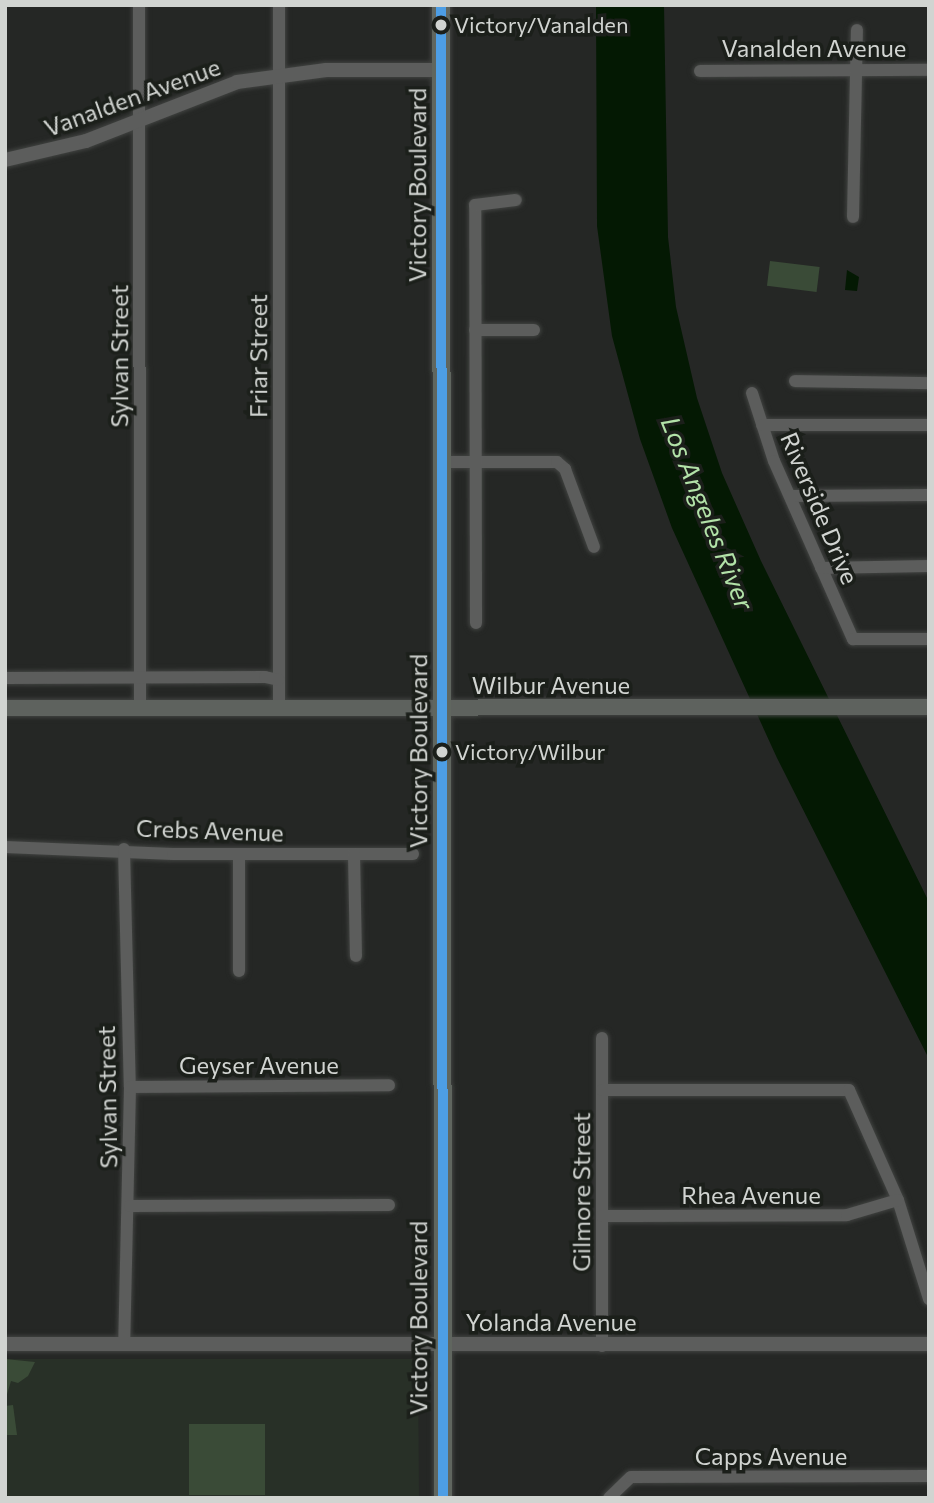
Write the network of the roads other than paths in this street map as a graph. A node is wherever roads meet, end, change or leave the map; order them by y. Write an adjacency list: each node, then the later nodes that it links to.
1 (139, 5): 10 (street, Sylvan Street)
2 (279, 5): 9 (street, Friar Street)
3 (441, 5): 5 (main road, Victory Boulevard)
4 (857, 30): 6 (street)
5 (441, 69): 9 (street, Vanalden Avenue); 22 (main road, Victory Boulevard)
6 (857, 70): 7 (street, Vanalden Avenue); 8 (street, Vanalden Avenue); 13 (street)
7 (929, 70)
8 (700, 71)
9 (279, 75): 10 (street, Vanalden Avenue); 32 (street, Friar Street)
10 (139, 119): 11 (street, Vanalden Avenue); 30 (street, Sylvan Street)
11 (5, 160)
12 (516, 200): 14 (street)
13 (853, 217)
14 (475, 330): 15 (street); 21 (street)
15 (534, 330)
16 (795, 381): 17 (street)
17 (929, 383)
18 (752, 393): 19 (street, Riverside Drive)
19 (762, 425): 20 (street); 24 (street, Riverside Drive)
20 (929, 425)
21 (475, 461): 22 (street); 25 (street); 28 (street)
22 (442, 462): 37 (main road, Victory Boulevard)
23 (929, 495): 24 (street)
24 (790, 496): 27 (street, Riverside Drive)
25 (594, 547)
26 (929, 566): 27 (street)
27 (821, 568): 29 (street, Riverside Drive)
28 (476, 624)
29 (929, 639)
30 (140, 677): 31 (street); 32 (street); 35 (street, Sylvan Street)
31 (5, 678)
32 (279, 680): 36 (street, Friar Street)
33 (929, 707): 37 (main road, Wilbur Avenue)
34 (5, 708): 35 (main road, Wilbur Avenue)
35 (140, 708): 36 (main road, Wilbur Avenue)
36 (279, 708): 37 (main road, Wilbur Avenue)
37 (443, 708): 57 (main road, Victory Boulevard)
38 (5, 847): 39 (street, Crebs Avenue)
39 (124, 849): 40 (street, Crebs Avenue); 47 (street, Sylvan Street)
40 (239, 853): 41 (street, Crebs Avenue); 44 (street)
41 (355, 854): 42 (street, Crebs Avenue); 43 (street)
42 (413, 854)
43 (356, 956)
44 (239, 971)
45 (602, 1038): 48 (street, Gilmore Street)
46 (388, 1085): 47 (street, Geyser Avenue)
47 (130, 1087): 51 (street, Sylvan Street)
48 (602, 1090): 49 (street); 52 (street, Gilmore Street)
49 (898, 1200): 52 (street, Rhea Avenue); 53 (street)
50 (389, 1205): 51 (street)
51 (130, 1206): 56 (street, Sylvan Street)
52 (603, 1216): 58 (street, Gilmore Street)
53 (929, 1299)
54 (5, 1344): 56 (street, Yolanda Avenue)
55 (929, 1344): 58 (street, Yolanda Avenue)
56 (124, 1345): 57 (street, Yolanda Avenue)
57 (443, 1345): 58 (street, Yolanda Avenue); 60 (main road, Victory Boulevard)
58 (603, 1346)
59 (929, 1476): 61 (street, Capps Avenue)
60 (443, 1498)
61 (609, 1498)

